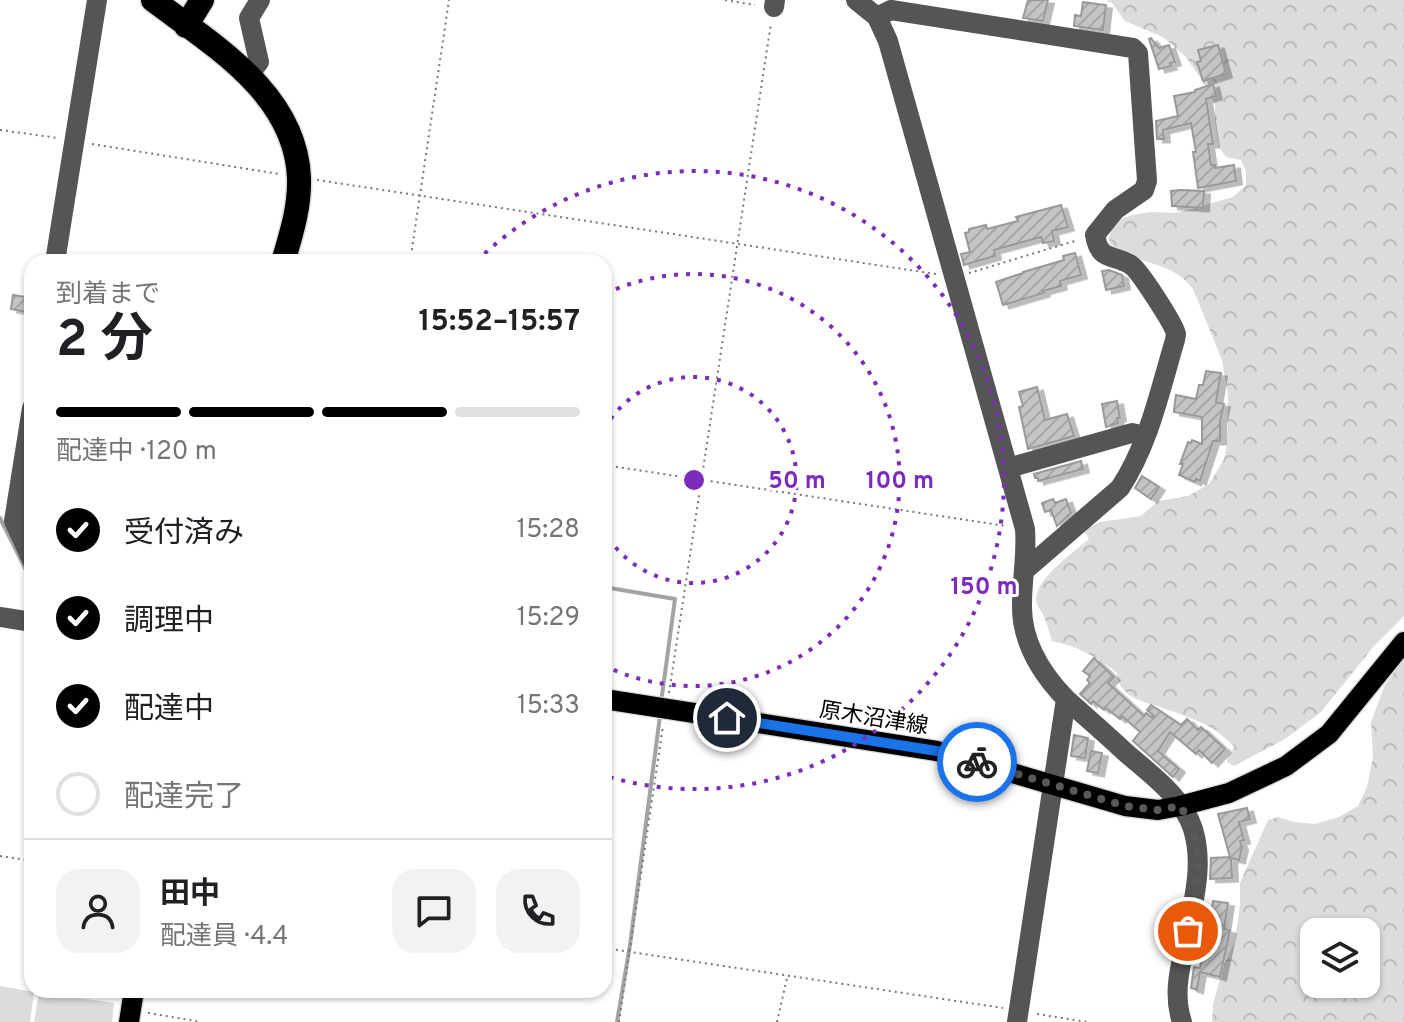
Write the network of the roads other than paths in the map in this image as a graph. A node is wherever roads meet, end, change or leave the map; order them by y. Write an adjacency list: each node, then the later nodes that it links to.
1 (97, 0): 9 (street)
2 (154, 0): 7 (highway)
3 (202, 0): 7 (highway)
4 (260, 0): 8 (street)
5 (856, 0): 6 (street)
6 (877, 17): 11 (street); 13 (street)
7 (186, 26): 8 (highway)
8 (249, 75): 10 (highway)
9 (56, 254)
10 (285, 254)
11 (1145, 436): 13 (street); 17 (street)
12 (24, 458): 15 (street)
13 (1008, 468): 17 (street)
14 (0, 500): 15 (street)
15 (14, 521): 16 (street)
16 (24, 543)
17 (1024, 571): 21 (street)
18 (0, 617): 19 (street)
19 (24, 621)
20 (1404, 642): 24 (main road, 原木沼津線)
21 (1066, 699): 23 (street); 24 (street)
22 (612, 700): 23 (main road, 原木沼津線)
23 (1052, 785): 24 (main road, 原木沼津線); 25 (street)
24 (1180, 806): 26 (street)
25 (1018, 1016)
26 (1182, 1022)

